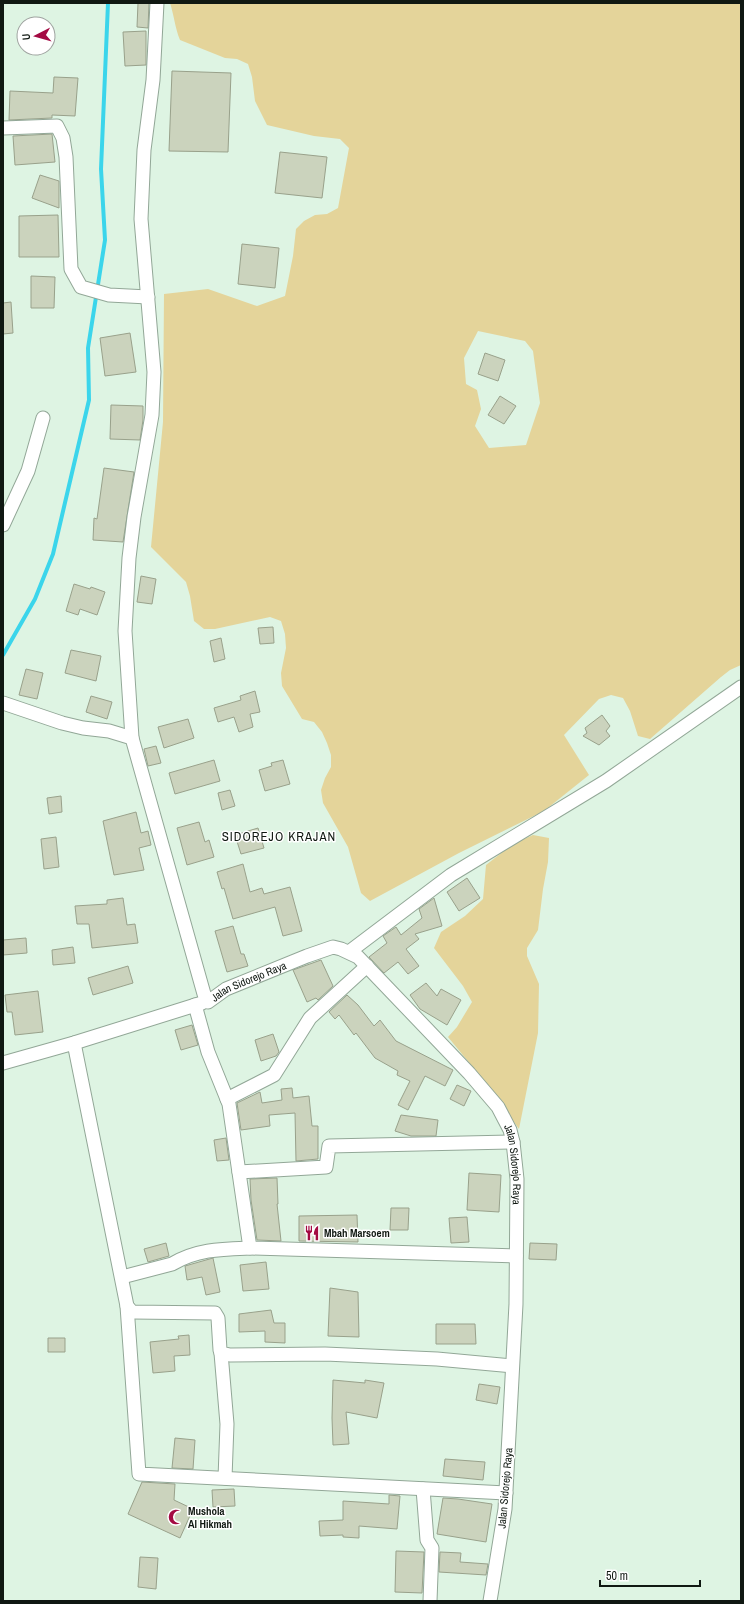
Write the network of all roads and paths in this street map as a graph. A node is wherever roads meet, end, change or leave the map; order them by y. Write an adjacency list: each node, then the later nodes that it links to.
1 (157, 3): 3 (street, Jalan Sidorejo Raya)
2 (3, 128): 3 (street)
3 (148, 297): 8 (street, Jalan Sidorejo Raya)
4 (43, 418): 5 (street)
5 (3, 525)
6 (741, 687): 9 (street)
7 (3, 702): 8 (street)
8 (132, 738): 11 (street, Jalan Sidorejo Raya)
9 (349, 952): 10 (street, Jalan Sidorejo Raya); 11 (street, Jalan Sidorejo Raya)
10 (366, 966): 14 (street); 15 (street, Jalan Sidorejo Raya)
11 (202, 996): 12 (street); 14 (street)
12 (74, 1043): 13 (street); 19 (street)
13 (3, 1063)
14 (227, 1099): 16 (street)
15 (513, 1142): 16 (street); 18 (street, Jalan Sidorejo Raya)
16 (239, 1172): 17 (street)
17 (250, 1248): 18 (street); 19 (street)
18 (516, 1256): 22 (street, Jalan Sidorejo Raya)
19 (122, 1277): 20 (street)
20 (127, 1306): 21 (street); 23 (street)
21 (222, 1353): 22 (street); 23 (street)
22 (512, 1366): 25 (street, Jalan Sidorejo Raya)
23 (225, 1478): 24 (street)
24 (423, 1489): 25 (street); 26 (street)
25 (506, 1493): 27 (street, Jalan Sidorejo Raya)
26 (430, 1601)
27 (490, 1601)

